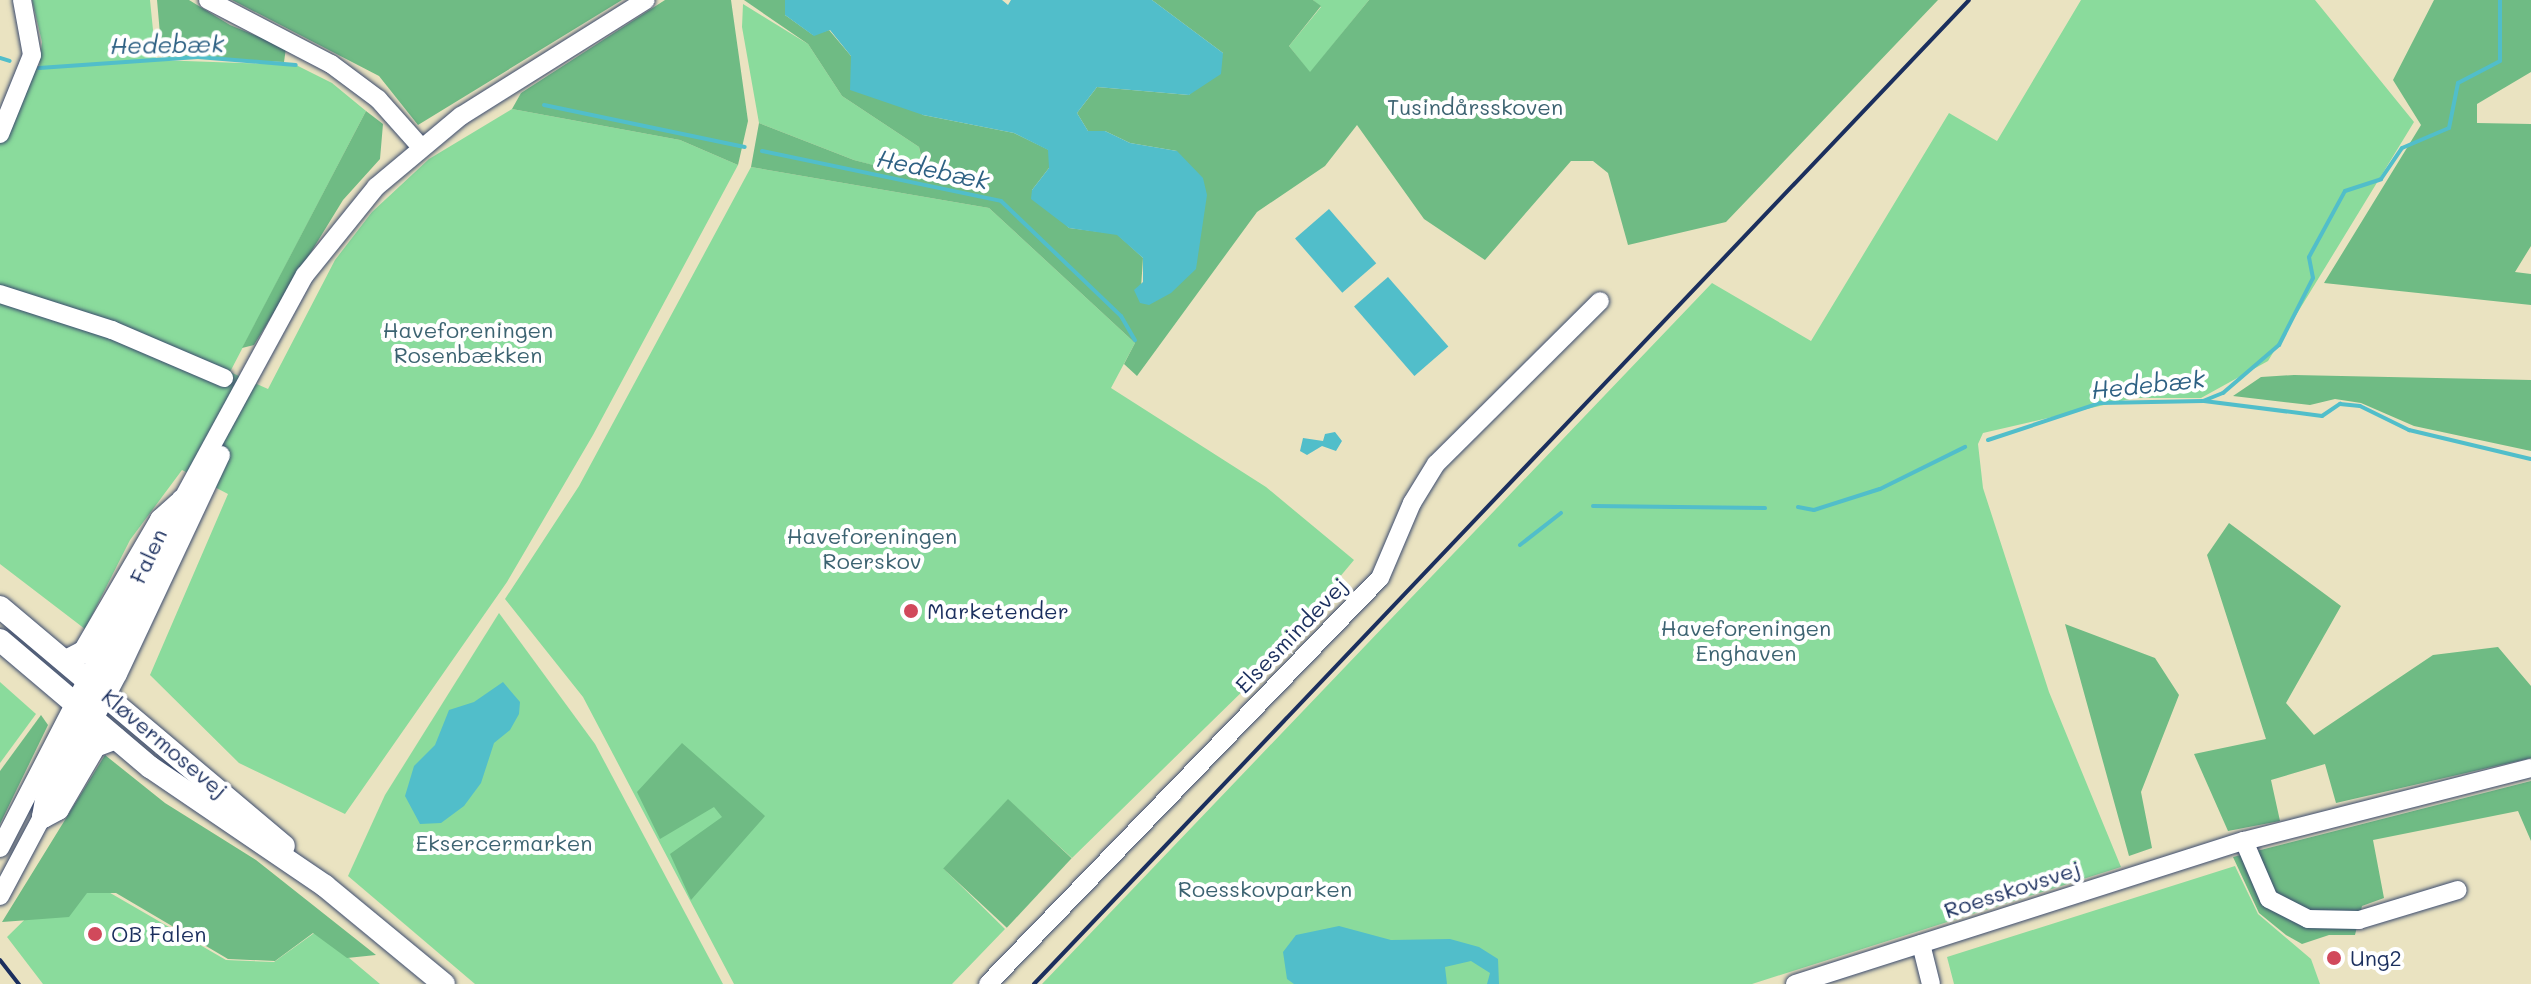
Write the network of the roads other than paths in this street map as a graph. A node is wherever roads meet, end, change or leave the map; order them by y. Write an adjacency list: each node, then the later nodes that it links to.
1 (22, 0): 4 (street)
2 (208, 0): 5 (street)
3 (646, 0): 5 (street, Falen)
4 (0, 134)
5 (420, 146): 6 (street, Falen)
6 (337, 235): 10 (street, Falen); 16 (street, Falen)
7 (0, 294): 9 (street)
8 (1600, 301): 30 (street, Elsesmindevej)
9 (224, 378)
10 (182, 500): 15 (main road); 17 (main road)
11 (0, 607): 15 (main road, Kløvermosevej)
12 (0, 624): 17 (main road)
13 (0, 640): 17 (main road, Kløvermosevej)
14 (0, 655): 18 (main road)
15 (66, 661): 17 (main road, Kløvermosevej)
16 (118, 674): 17 (street, Falen); 21 (main road)
17 (90, 698): 18 (street, Falen); 19 (main road, Kløvermosevej); 21 (main road, Kløvermosevej); 22 (main road)
18 (62, 723): 24 (street, Falen)
19 (116, 738): 22 (main road); 25 (main road, Kløvermosevej)
20 (2531, 768): 23 (street, Roesskovsvej)
21 (215, 785): 25 (main road, Kløvermosevej)
22 (43, 817): 27 (street)
23 (2244, 841): 26 (street); 28 (street, Roesskovsvej)
24 (0, 848)
25 (325, 886): 29 (main road, Kløvermosevej)
26 (2458, 890)
27 (0, 896)
28 (1921, 944): 31 (street, Roesskovsvej); 32 (street)
29 (444, 984)
30 (988, 984)
31 (1795, 984)
32 (1931, 984)

